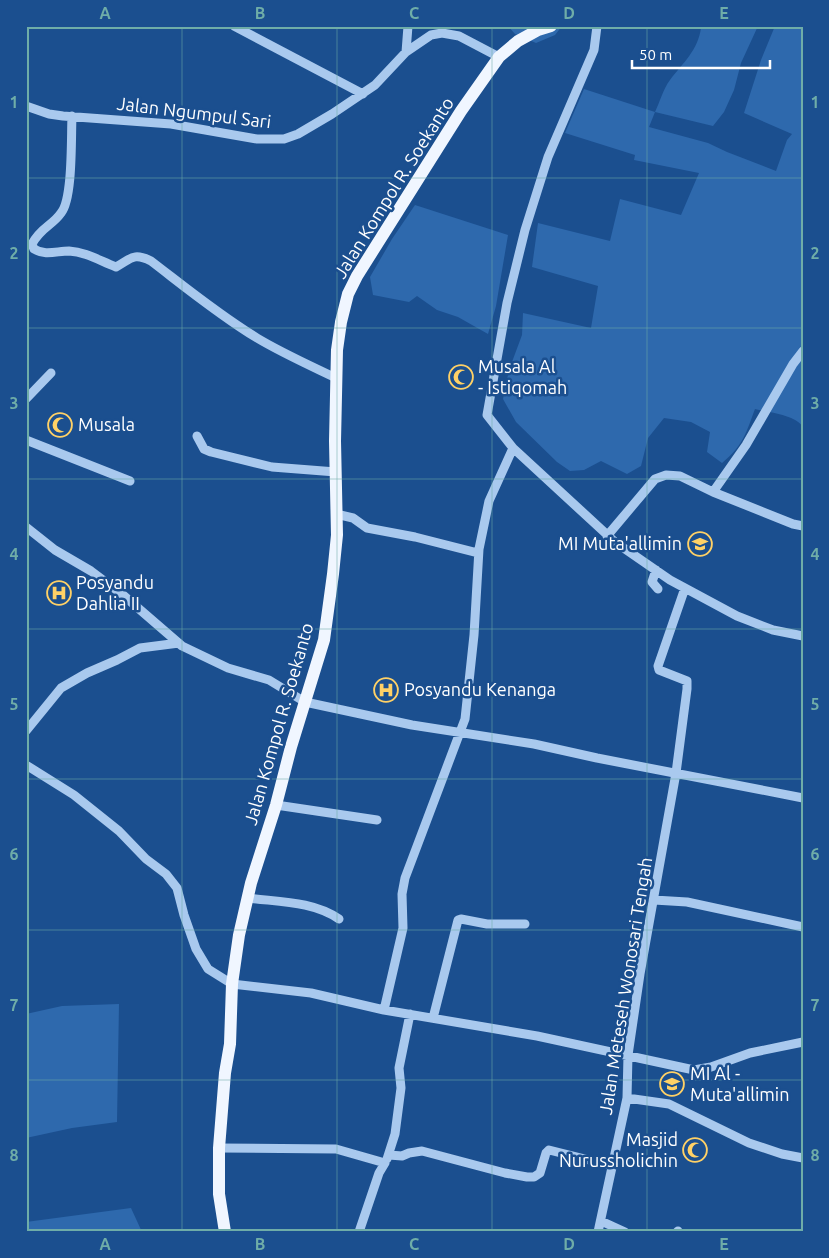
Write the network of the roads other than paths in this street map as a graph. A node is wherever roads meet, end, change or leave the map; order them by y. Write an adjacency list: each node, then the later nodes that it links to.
1 (234, 26): 7 (street)
2 (408, 26): 5 (street)
3 (551, 26): 6 (main road, Jalan Kompol R. Soekanto)
4 (597, 26): 16 (street)
5 (406, 52): 6 (street, Jalan Ngumpul Sari); 7 (street, Jalan Ngumpul Sari)
6 (499, 57): 12 (main road, Jalan Kompol R. Soekanto)
7 (363, 94): 9 (street, Jalan Ngumpul Sari)
8 (26, 106): 9 (street, Jalan Ngumpul Sari)
9 (72, 116): 12 (street)
10 (803, 351): 19 (street)
11 (50, 373): 13 (street)
12 (336, 378): 17 (main road, Jalan Kompol R. Soekanto)
13 (26, 400)
14 (197, 436): 17 (street)
15 (26, 440): 18 (street)
16 (513, 448): 23 (street); 24 (street)
17 (336, 472): 20 (main road, Jalan Kompol R. Soekanto)
18 (130, 481)
19 (713, 492): 21 (street); 23 (street)
20 (336, 514): 24 (street); 30 (main road, Jalan Kompol R. Soekanto)
21 (803, 526)
22 (26, 527): 29 (street)
23 (608, 536): 25 (street)
24 (478, 553): 32 (street)
25 (656, 570): 26 (street); 27 (street)
26 (685, 588): 28 (street); 34 (street, Jalan Meteseh Wonosari Tengah)
27 (658, 589)
28 (803, 636)
29 (179, 643): 30 (street); 31 (street)
30 (305, 702): 32 (street); 36 (main road, Jalan Kompol R. Soekanto)
31 (26, 731)
32 (460, 731): 34 (street); 44 (street)
33 (26, 765): 43 (street)
34 (676, 773): 35 (street); 39 (street, Jalan Meteseh Wonosari Tengah)
35 (803, 798)
36 (276, 805): 37 (street); 38 (main road, Jalan Kompol R. Soekanto)
37 (377, 820)
38 (248, 898): 40 (street); 43 (main road, Jalan Kompol R. Soekanto)
39 (654, 900): 42 (street); 48 (street, Jalan Meteseh Wonosari Tengah)
40 (339, 919)
41 (525, 924): 46 (street)
42 (803, 927)
43 (232, 984): 44 (street); 50 (main road, Jalan Kompol R. Soekanto)
44 (384, 1010): 45 (street)
45 (410, 1014): 46 (street); 52 (street)
46 (433, 1018): 48 (street)
47 (803, 1042): 48 (street)
48 (628, 1056): 49 (street, Jalan Meteseh Wonosari Tengah)
49 (627, 1098): 51 (street); 53 (street, Jalan Meteseh Wonosari Tengah)
50 (219, 1148): 52 (street); 55 (main road, Jalan Kompol R. Soekanto)
51 (803, 1158)
52 (387, 1159): 53 (street); 56 (street)
53 (613, 1166): 54 (street, Jalan Meteseh Wonosari Tengah)
54 (601, 1221): 57 (street, Jalan Meteseh Wonosari Tengah); 58 (street)
55 (225, 1232)
56 (359, 1232)
57 (598, 1232)
58 (625, 1232)

